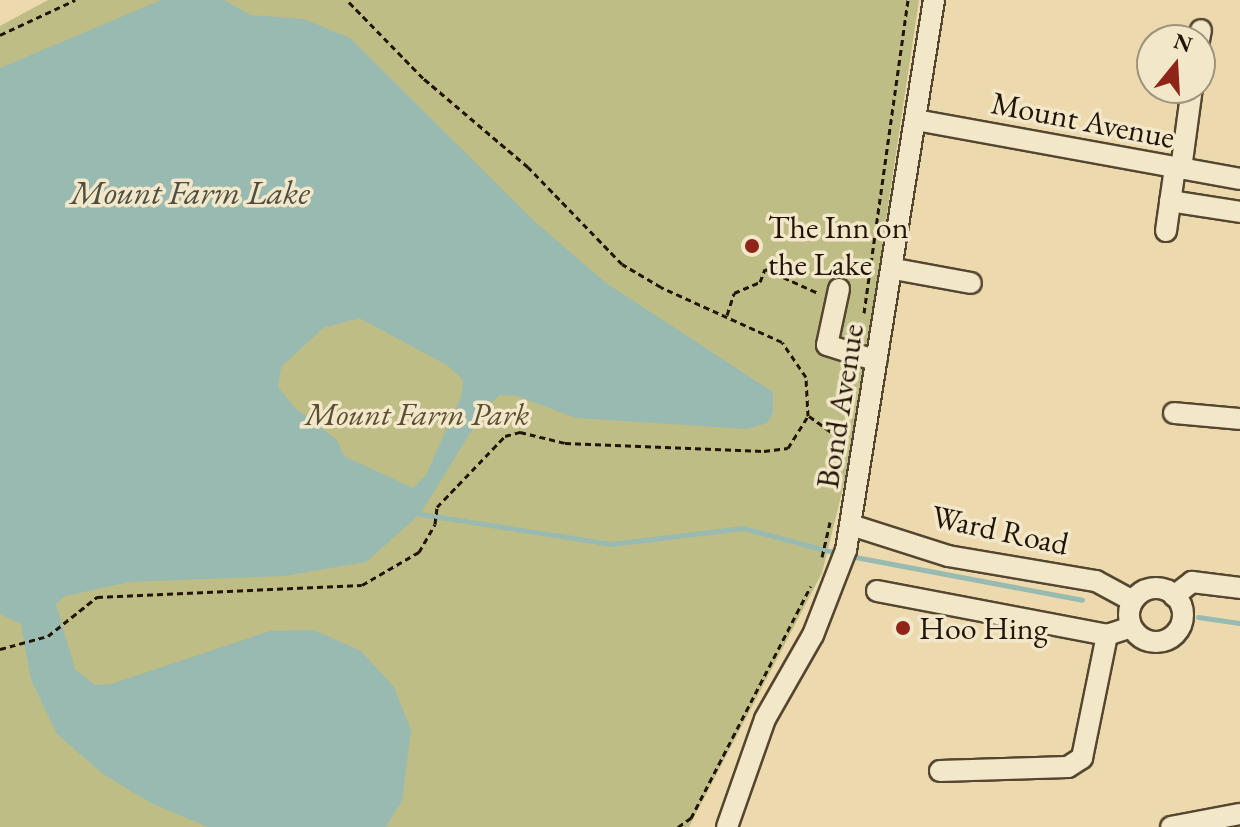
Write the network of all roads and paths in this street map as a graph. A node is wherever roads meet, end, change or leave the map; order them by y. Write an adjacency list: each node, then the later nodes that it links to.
1 (75, 0): 5 (path)
2 (347, 0): 16 (path)
3 (908, 0): 17 (path)
4 (934, 0): 7 (street, Bond Avenue)
5 (0, 35)
6 (1189, 104): 8 (street)
7 (916, 120): 8 (street, Mount Avenue); 13 (street, Bond Avenue)
8 (1178, 168): 9 (street, Mount Avenue); 10 (street)
9 (1240, 179)
10 (1170, 201): 11 (street); 12 (street)
11 (1240, 212)
12 (1166, 231)
13 (894, 269): 14 (street); 18 (street, Bond Avenue)
14 (971, 283)
15 (838, 294): 16 (path); 18 (street)
16 (726, 317): 20 (path)
17 (862, 326)
18 (877, 361): 24 (street, Bond Avenue)
19 (1174, 413): 21 (street)
20 (808, 416): 22 (path); 33 (path)
21 (1240, 419)
22 (850, 430)
23 (832, 516): 25 (path)
24 (851, 525): 30 (street, Ward Road); 35 (street, Bond Avenue)
25 (821, 563)
26 (812, 585): 37 (path)
27 (1240, 588): 29 (street)
28 (877, 591): 32 (street)
29 (1174, 596): 30 (street); 31 (street)
30 (1133, 601): 31 (street)
31 (1132, 627): 32 (street)
32 (1107, 635): 34 (street)
33 (0, 649)
34 (940, 771)
35 (739, 801): 38 (street, Bond Avenue); 39 (street, Bond Avenue)
36 (1235, 815): 40 (street)
37 (678, 827)
38 (727, 827)
39 (742, 827)
40 (1171, 827)

